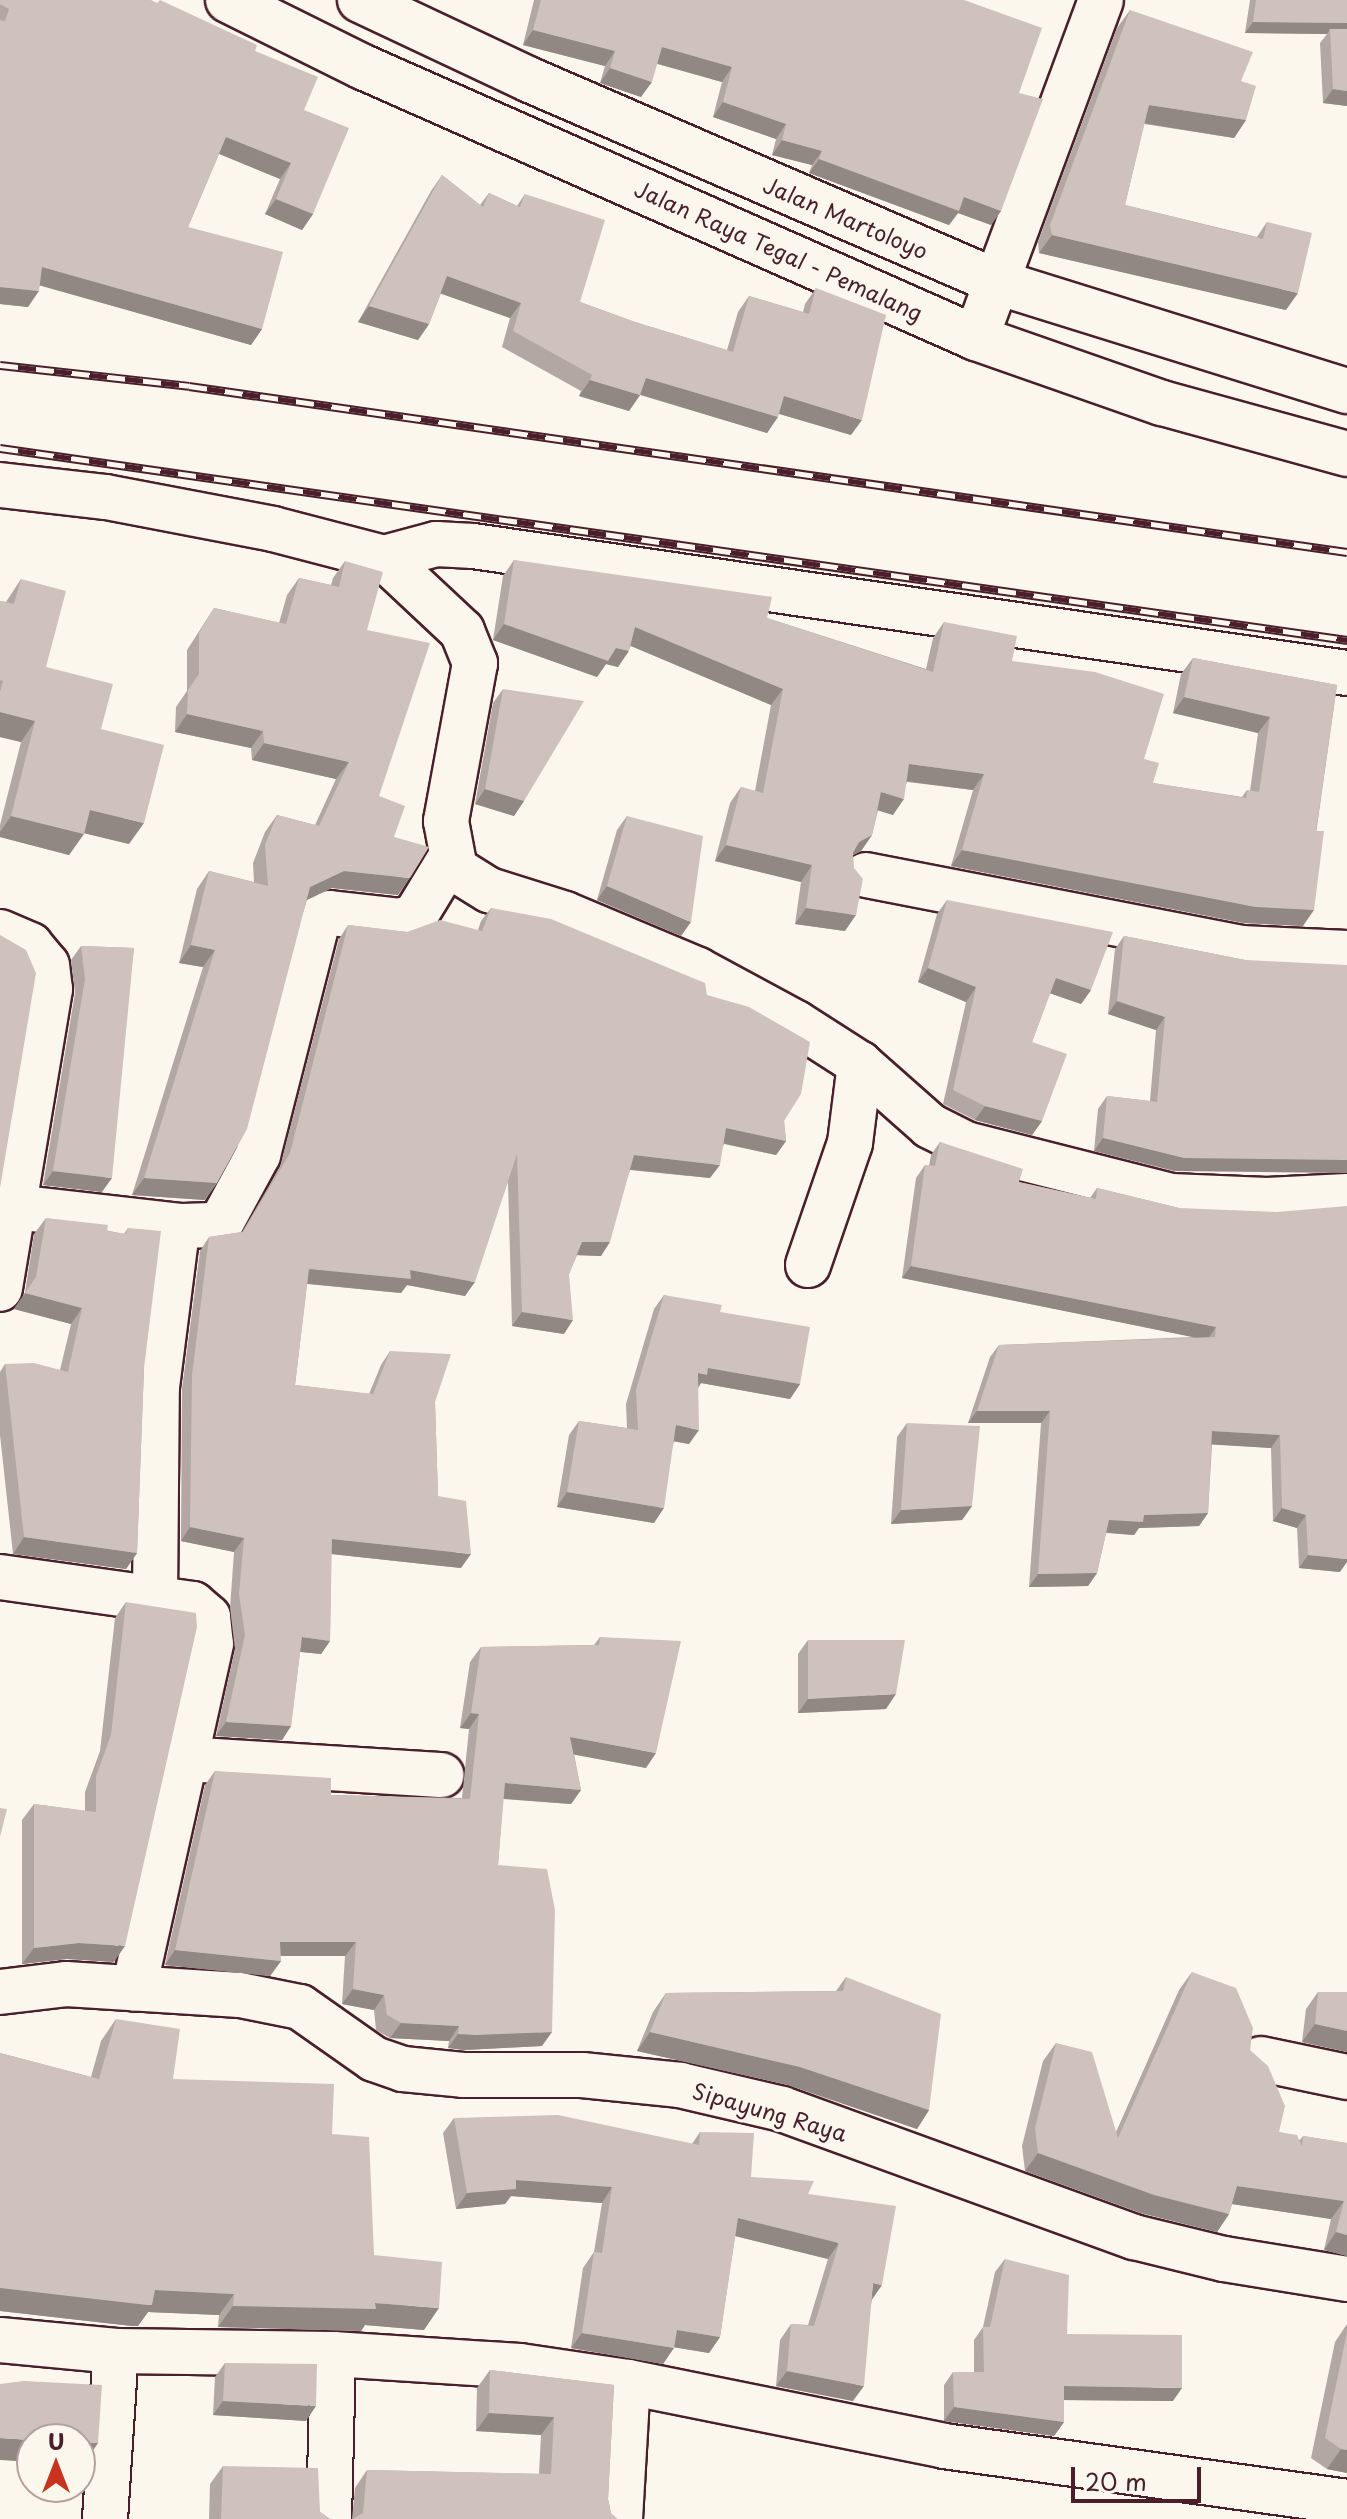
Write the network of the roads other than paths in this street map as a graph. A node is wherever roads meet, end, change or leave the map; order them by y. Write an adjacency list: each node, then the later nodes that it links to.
1 (228, 0): 5 (main road, Jalan Raya Tegal - Pemalang)
2 (360, 0): 4 (main road, Jalan Martoloyo)
3 (1101, 0): 4 (main road)
4 (997, 282): 5 (main road); 6 (main road, Jalan Martoloyo)
5 (976, 338): 7 (main road, Jalan Raya Tegal - Pemalang)
6 (1347, 391)
7 (1347, 454)
8 (0, 485): 9 (main road)
9 (384, 558): 10 (main road); 11 (main road)
10 (1347, 673)
11 (449, 860): 15 (main road); 18 (main road)
12 (866, 875): 14 (main road)
13 (0, 932): 17 (main road)
14 (1347, 953)
15 (860, 1064): 16 (main road); 19 (main road)
16 (1347, 1196)
17 (14, 1207): 18 (main road); 20 (main road)
18 (182, 1226): 22 (main road)
19 (808, 1265)
20 (0, 1289)
21 (0, 1577): 22 (main road)
22 (155, 1600): 23 (main road)
23 (185, 1759): 24 (main road); 25 (main road)
24 (442, 1775)
25 (134, 1988): 26 (main road, Sipayung Raya); 29 (main road, Sipayung Raya)
26 (0, 1992)
27 (1261, 2059): 28 (main road)
28 (1347, 2077)
29 (1347, 2279)
30 (0, 2340): 31 (main road)
31 (116, 2351): 32 (main road); 35 (main road)
32 (333, 2354): 33 (main road); 36 (main road)
33 (628, 2382): 34 (main road); 37 (main road)
34 (1347, 2502)
35 (105, 2519)
36 (329, 2519)
37 (620, 2519)

